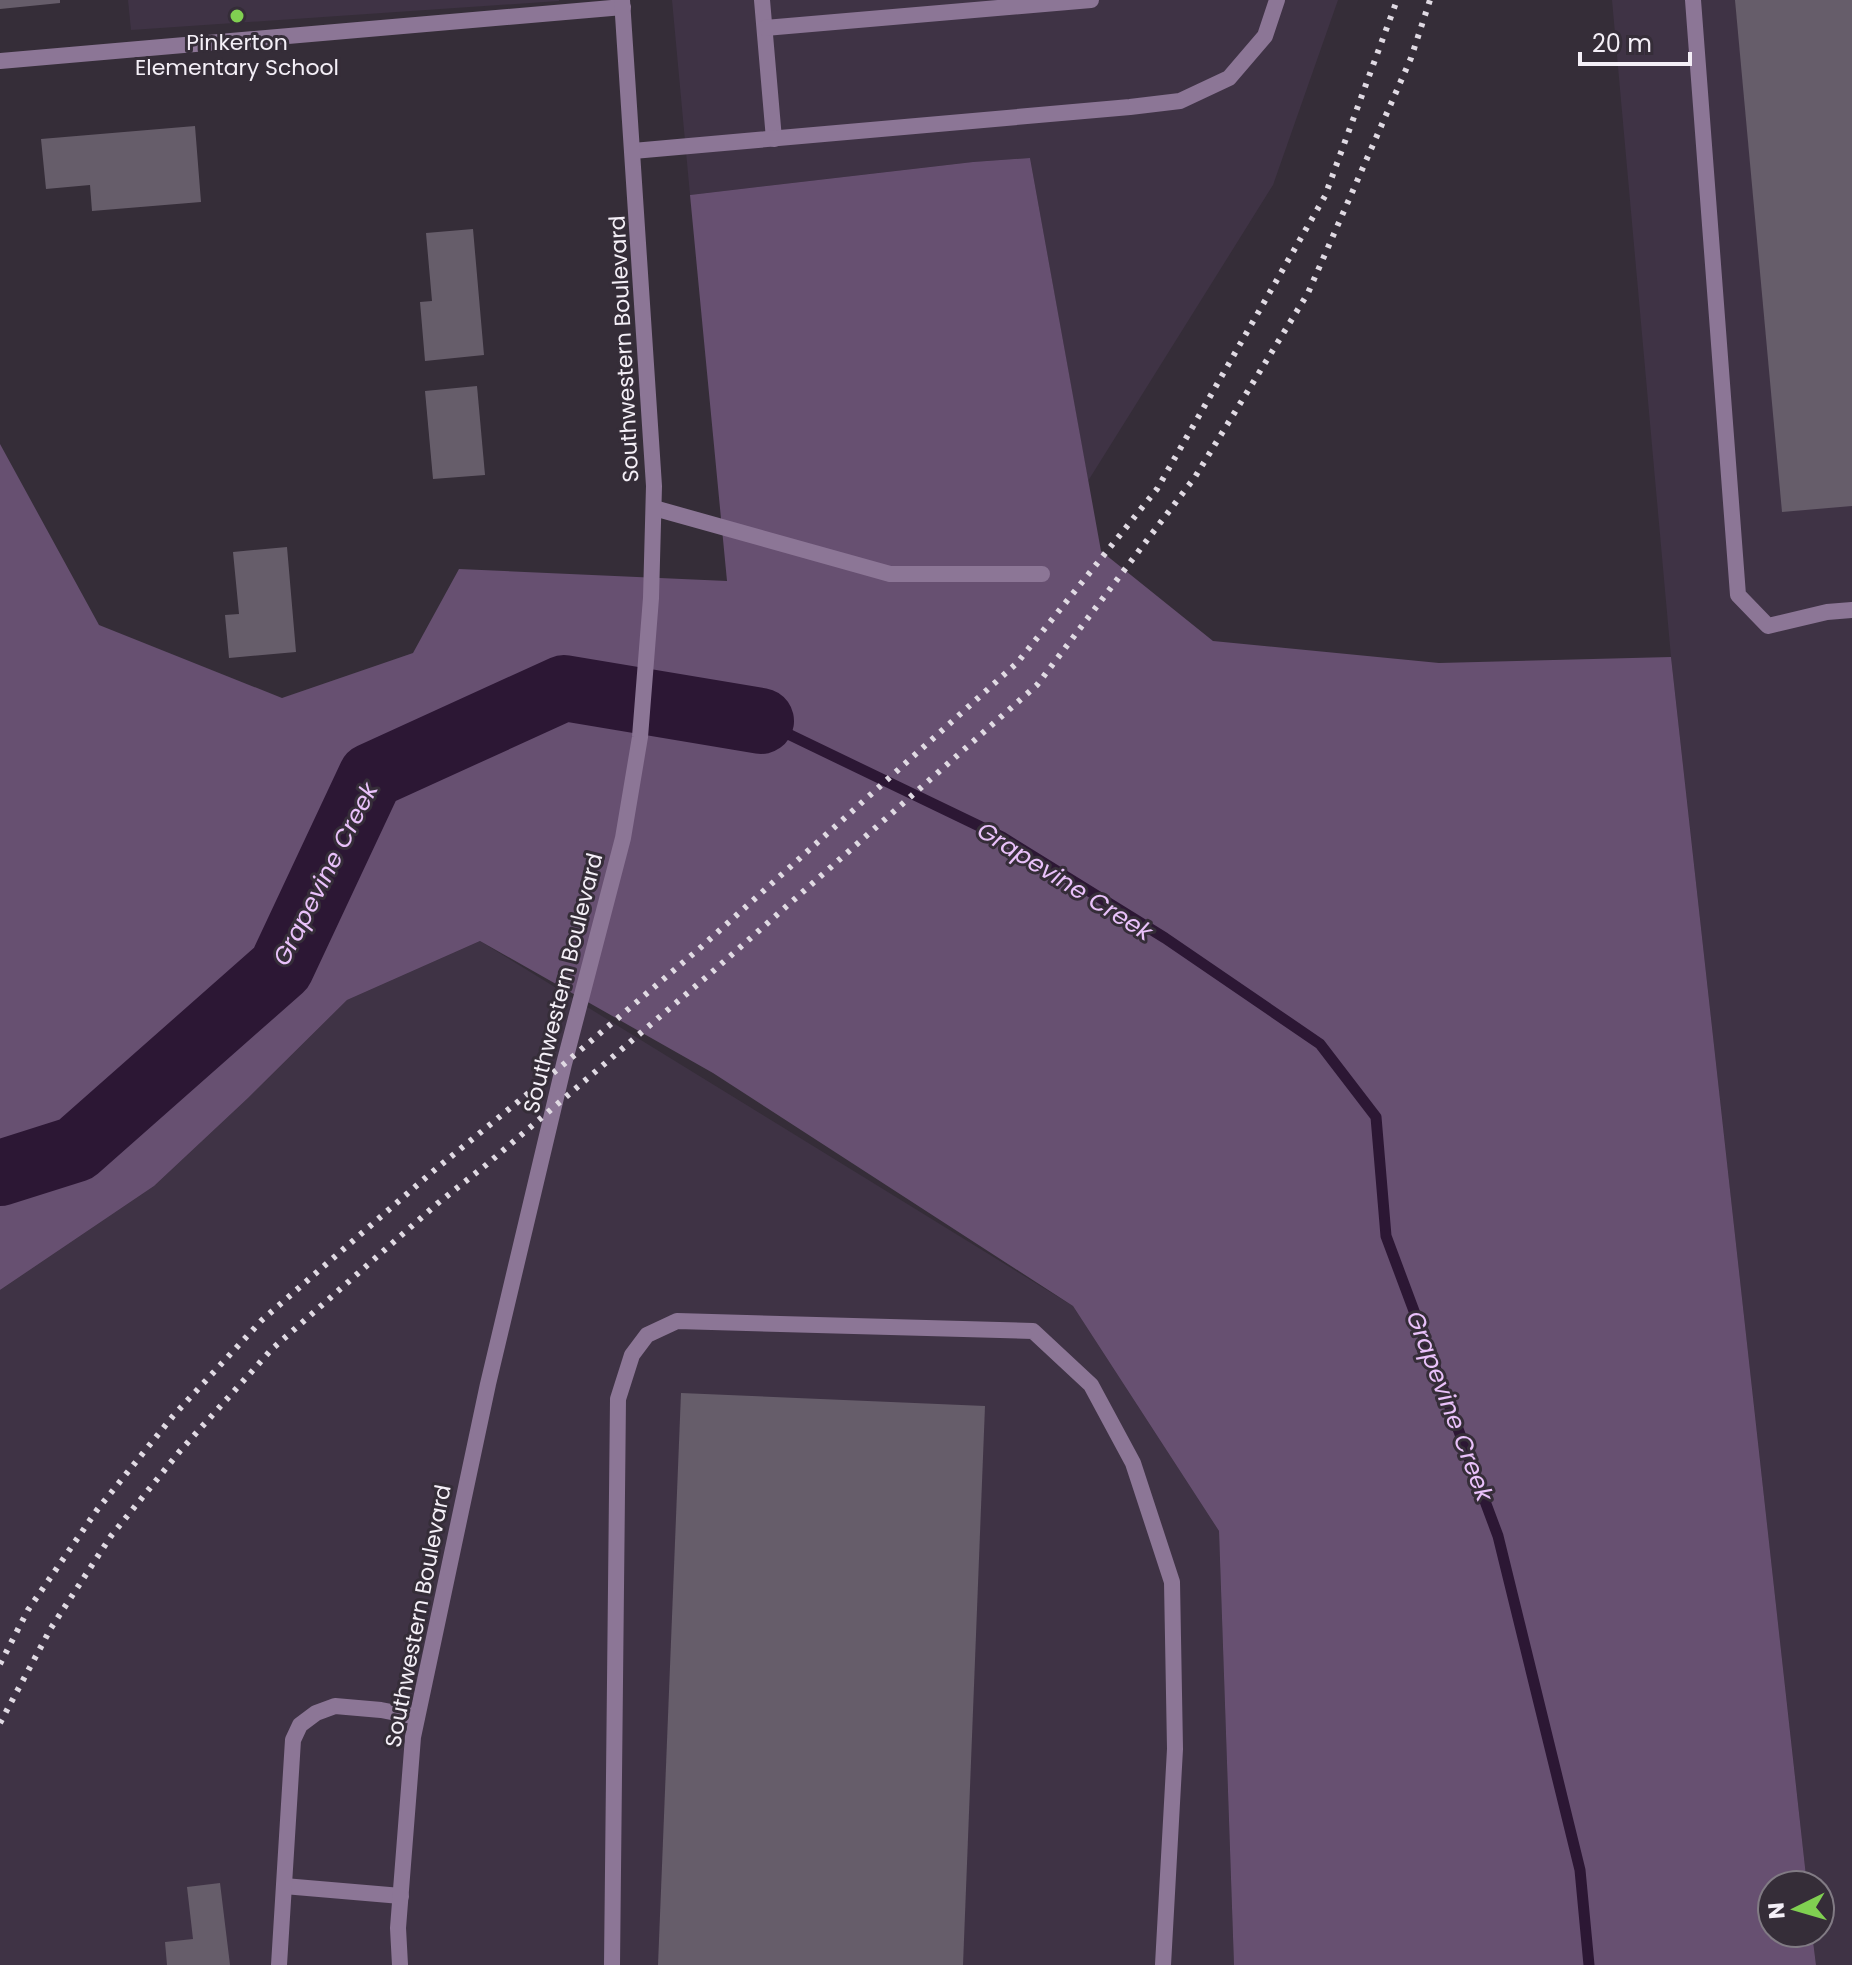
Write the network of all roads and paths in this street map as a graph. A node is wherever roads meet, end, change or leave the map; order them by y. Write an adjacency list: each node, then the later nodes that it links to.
1 (762, 0): 6 (street)
2 (1091, 0): 6 (street)
3 (1277, 0): 8 (street)
4 (1693, 0): 12 (street)
5 (623, 4): 7 (street); 9 (street, Southwestern Boulevard)
6 (765, 28): 8 (street)
7 (0, 61)
8 (774, 139): 9 (street)
9 (633, 151): 10 (street, Southwestern Boulevard)
10 (654, 508): 11 (street); 13 (street, Southwestern Boulevard)
11 (1042, 574)
12 (1852, 610)
13 (417, 1717): 14 (street); 15 (street, Southwestern Boulevard)
14 (284, 1886): 15 (street); 16 (street)
15 (401, 1896): 17 (street, Southwestern Boulevard)
16 (279, 1965)
17 (400, 1965)
18 (612, 1965): 19 (street)
19 (1163, 1965)

